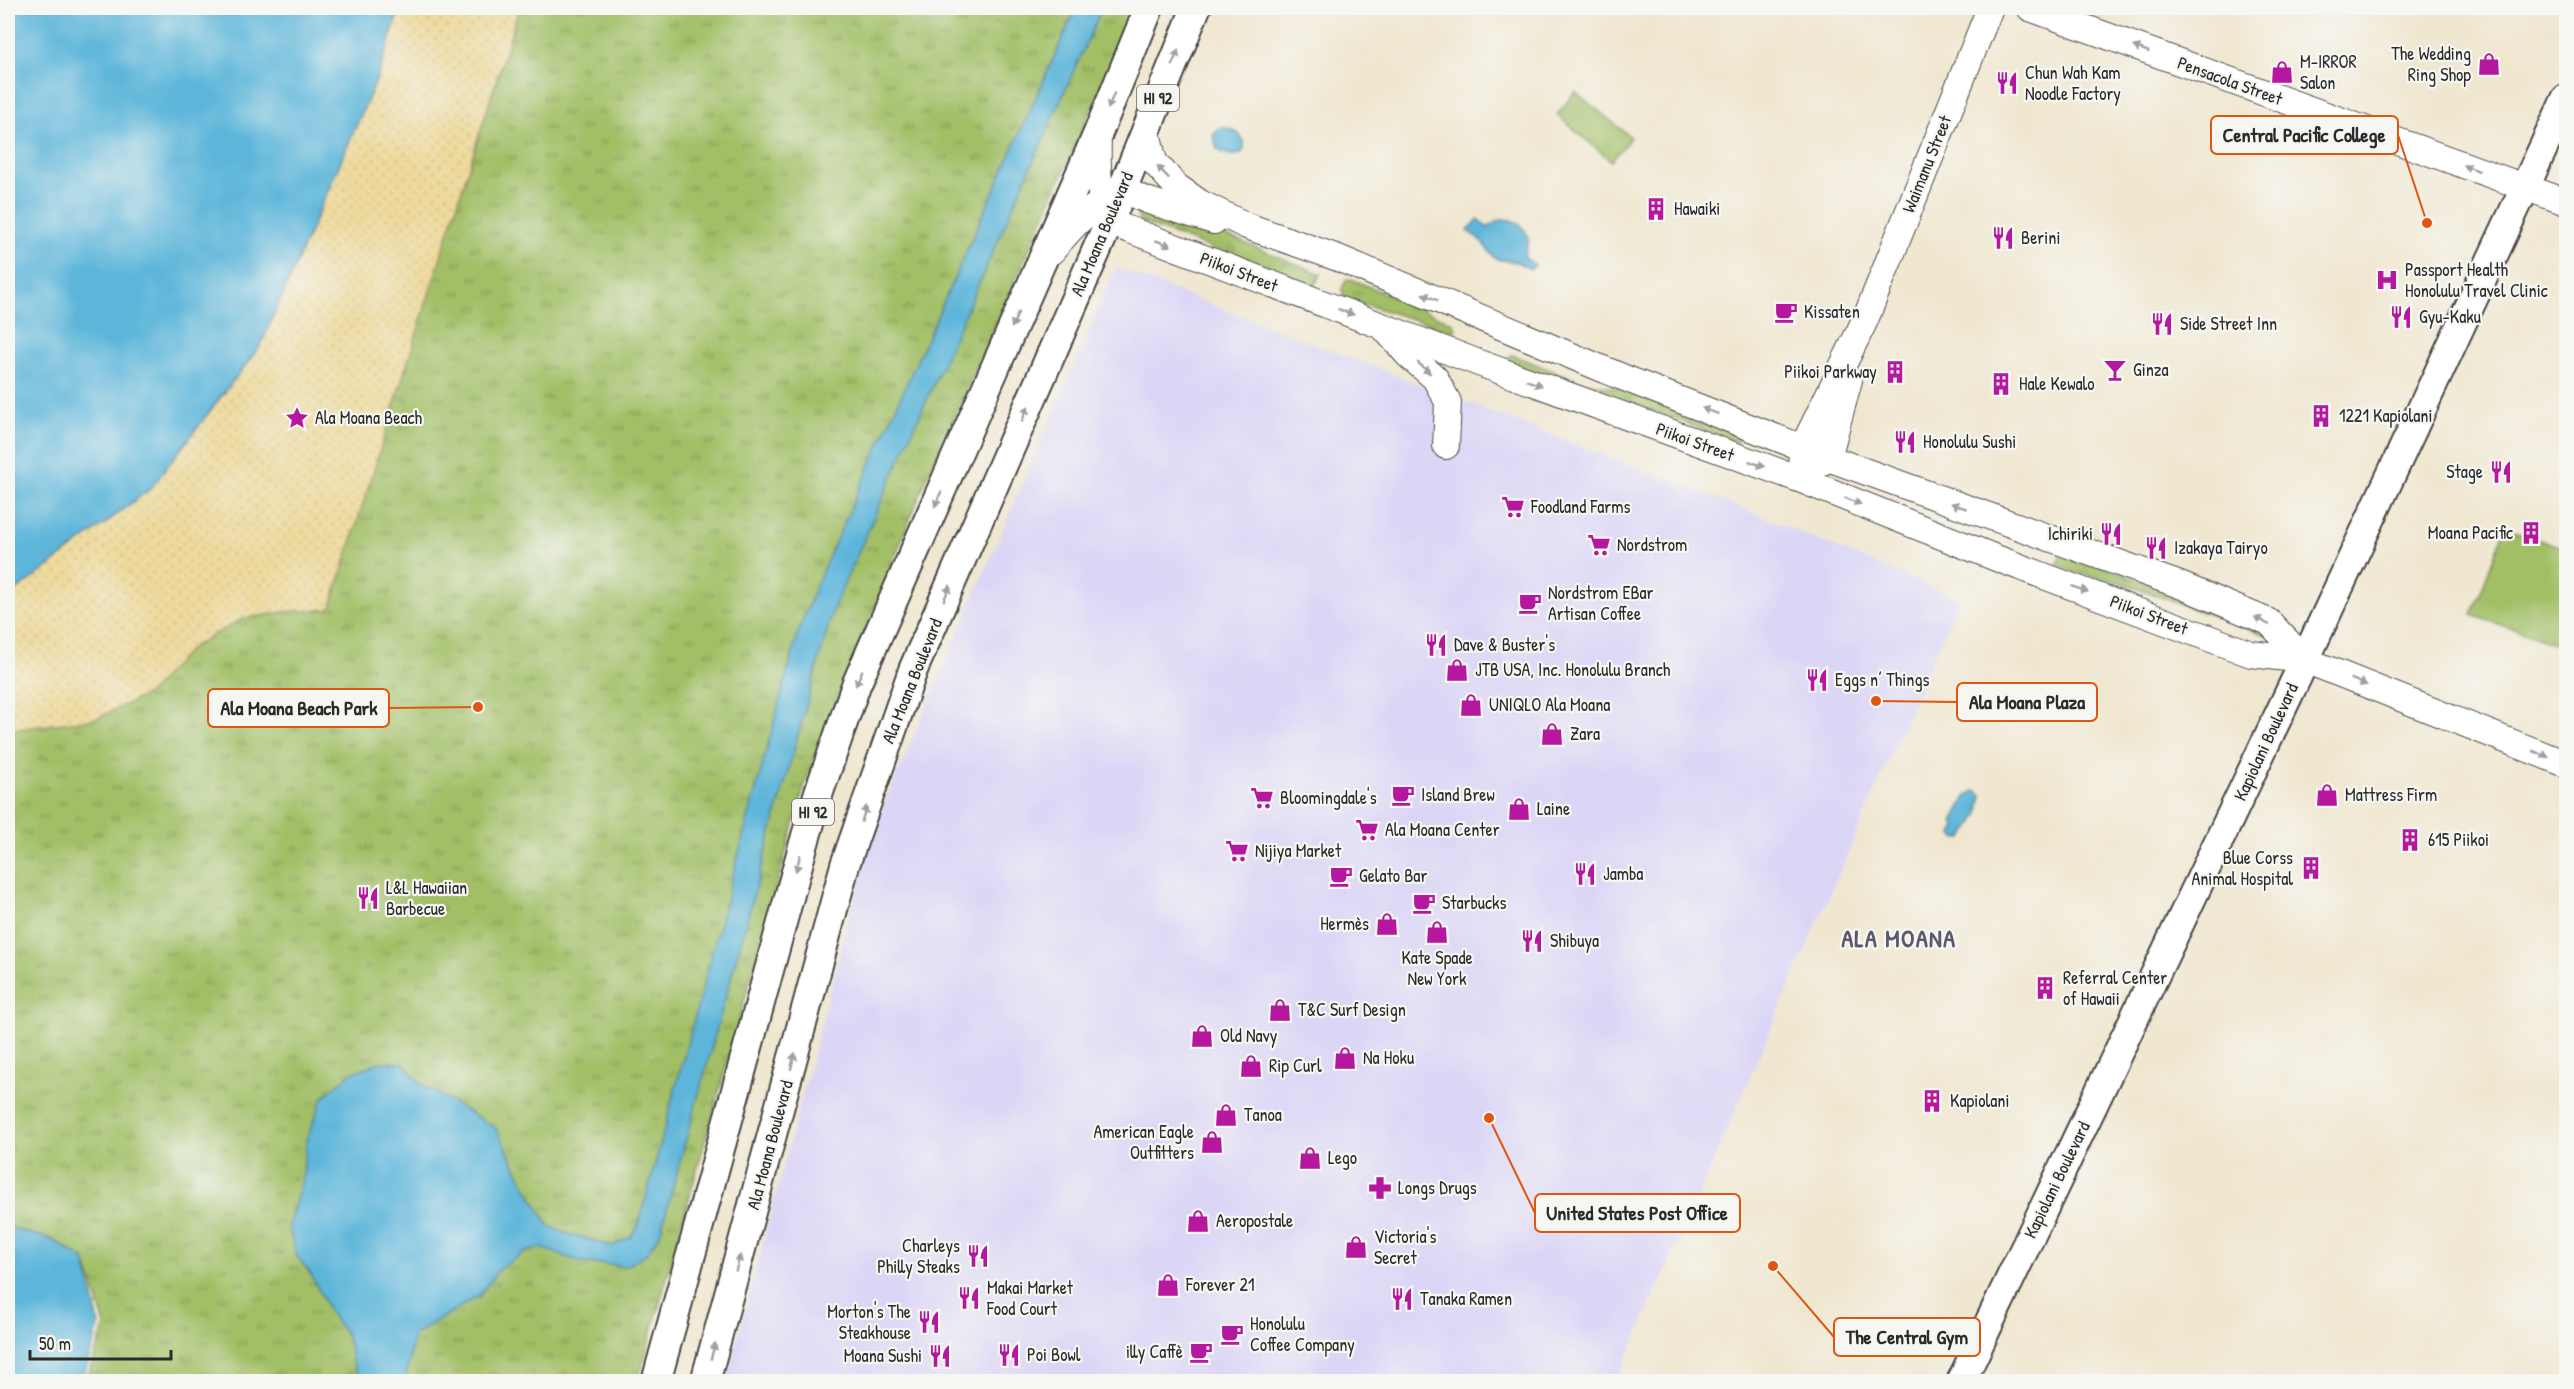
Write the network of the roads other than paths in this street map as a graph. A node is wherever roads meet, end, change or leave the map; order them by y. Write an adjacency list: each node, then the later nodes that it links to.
1 (1149, 8): 7 (main road, HI 92, one-way to 7)
2 (1196, 8): 6 (main road, Ala Moana Boulevard / HI 92, one-way to 2)
3 (1990, 8): 13 (street, Waimanu Street)
4 (2030, 8): 8 (street, Pensacola Street, one-way to 4)
5 (2566, 99): 8 (main road, Kapiolani Boulevard)
6 (1146, 128): 10 (main road, Ala Moana Boulevard / HI 92); 11 (street, Piikoi Street, one-way to 6)
7 (1098, 133): 10 (street); 12 (main road, HI 92)
8 (2526, 188): 9 (street, Pensacola Street); 19 (main road, Kapiolani Boulevard)
9 (2566, 202)
10 (1110, 204): 11 (street, Piikoi Street); 12 (street); 14 (street, Piikoi Street, one-way to 14); 22 (main road, Ala Moana Boulevard / HI 92, one-way to 10)
11 (1247, 226): 16 (street, Piikoi Street, one-way to 11)
12 (1039, 267): 21 (main road, HI 92, one-way to 21)
13 (1865, 320): 16 (street, Waimanu Street); 17 (street, Waimanu Street)
14 (1383, 326): 15 (street, one-way to 15); 18 (street, Piikoi Street, one-way to 18)
15 (1446, 446)
16 (1803, 447): 17 (street, Piikoi Street); 18 (street, Waimanu Street)
17 (1828, 458): 18 (street); 19 (street, Piikoi Street, one-way to 17)
18 (1799, 479): 19 (street, Piikoi Street, one-way to 19)
19 (2305, 660): 20 (street, Piikoi Street, one-way to 20); 23 (main road, Kapiolani Boulevard)
20 (2566, 764)
21 (656, 1382)
22 (705, 1382)
23 (1961, 1382)

